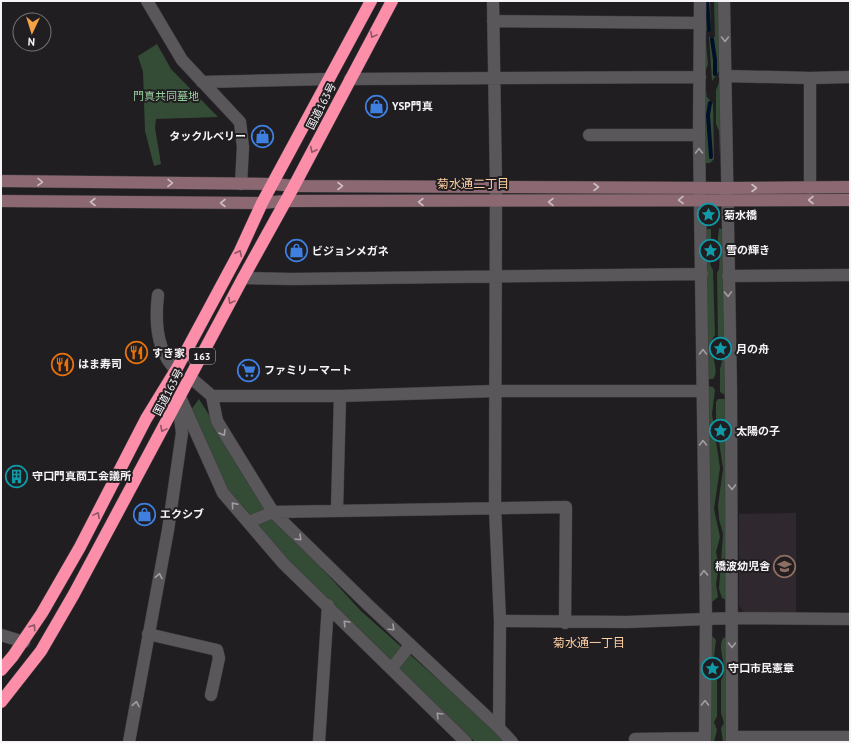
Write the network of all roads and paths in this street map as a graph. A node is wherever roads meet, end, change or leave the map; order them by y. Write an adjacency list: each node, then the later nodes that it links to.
1 (147, 1): 16 (street)
2 (371, 1): 14 (highway, 国道163号 / 163)
3 (392, 1): 15 (highway, 国道163号 / 163, one-way to 15)
4 (493, 1): 7 (street)
5 (700, 1): 8 (street)
6 (724, 1): 9 (street, one-way to 9)
7 (493, 21): 8 (street); 10 (street)
8 (700, 23): 11 (street)
9 (725, 76): 13 (street); 27 (street)
10 (494, 77): 11 (street); 15 (street); 23 (street)
11 (700, 77): 18 (street)
12 (850, 77): 13 (street)
13 (810, 78): 25 (street)
14 (329, 79): 16 (street); 21 (highway, 国道163号 / 163)
15 (350, 79): 22 (highway, 国道163号 / 163, one-way to 22)
16 (202, 82): 20 (street)
17 (589, 135): 18 (street)
18 (699, 135): 26 (street, one-way to 18)
19 (1, 181): 20 (street, one-way to 20)
20 (242, 184): 21 (street)
21 (274, 184): 22 (street); 32 (highway, 国道163号 / 163)
22 (294, 186): 23 (street, one-way to 23); 30 (highway, 国道163号 / 163)
23 (496, 186): 26 (street, one-way to 26); 31 (street)
24 (850, 187): 25 (street)
25 (810, 188): 27 (street, one-way to 25)
26 (700, 194): 27 (street); 31 (street, one-way to 31); 33 (street)
27 (726, 194): 28 (street, one-way to 27); 36 (street)
28 (850, 200)
29 (1, 201): 32 (street, one-way to 29)
30 (285, 201): 31 (street, one-way to 30); 32 (street); 37 (highway, 国道163号 / 163)
31 (495, 202): 35 (street)
32 (262, 203): 39 (highway, 国道163号 / 163, one-way to 32)
33 (702, 274): 35 (street); 42 (street, one-way to 33)
34 (850, 275): 36 (street)
35 (495, 276): 37 (street); 41 (street)
36 (728, 276): 51 (street, one-way to 51)
37 (243, 278): 40 (highway, 国道163号 / 163, one-way to 40)
38 (158, 295): 39 (street)
39 (176, 370): 58 (highway, 国道163号 / 163, one-way to 39)
40 (190, 378): 43 (street); 45 (highway, 国道163号 / 163)
41 (495, 391): 42 (street); 44 (street); 46 (street)
42 (703, 391): 52 (street, one-way to 42)
43 (212, 396): 44 (street); 48 (street, one-way to 48)
44 (340, 396): 47 (street)
45 (179, 399): 49 (street, one-way to 45); 56 (street, one-way to 45); 63 (highway, 国道163号 / 163, one-way to 63)
46 (495, 508): 47 (street); 54 (street); 55 (street)
47 (337, 510): 48 (street)
48 (273, 512): 49 (street); 59 (street, one-way to 59)
49 (249, 522): 50 (street)
50 (328, 605): 60 (street, one-way to 50); 70 (street)
51 (732, 618): 52 (street); 53 (street); 66 (street, one-way to 66)
52 (706, 619): 55 (street); 68 (street, one-way to 52)
53 (850, 619)
54 (500, 621): 55 (street); 64 (street)
55 (565, 622)
56 (148, 634): 62 (street); 69 (street, one-way to 56)
57 (1, 635): 58 (street)
58 (24, 642): 61 (highway, 国道163号 / 163)
59 (410, 645): 60 (street); 64 (street)
60 (392, 668): 71 (street, one-way to 60)
61 (1, 670)
62 (211, 695)
63 (1, 702)
64 (499, 728): 72 (street)
65 (634, 739): 68 (street)
66 (733, 739): 67 (street)
67 (850, 739)
68 (705, 740)
69 (129, 742)
70 (319, 742)
71 (466, 742)
72 (512, 742)

